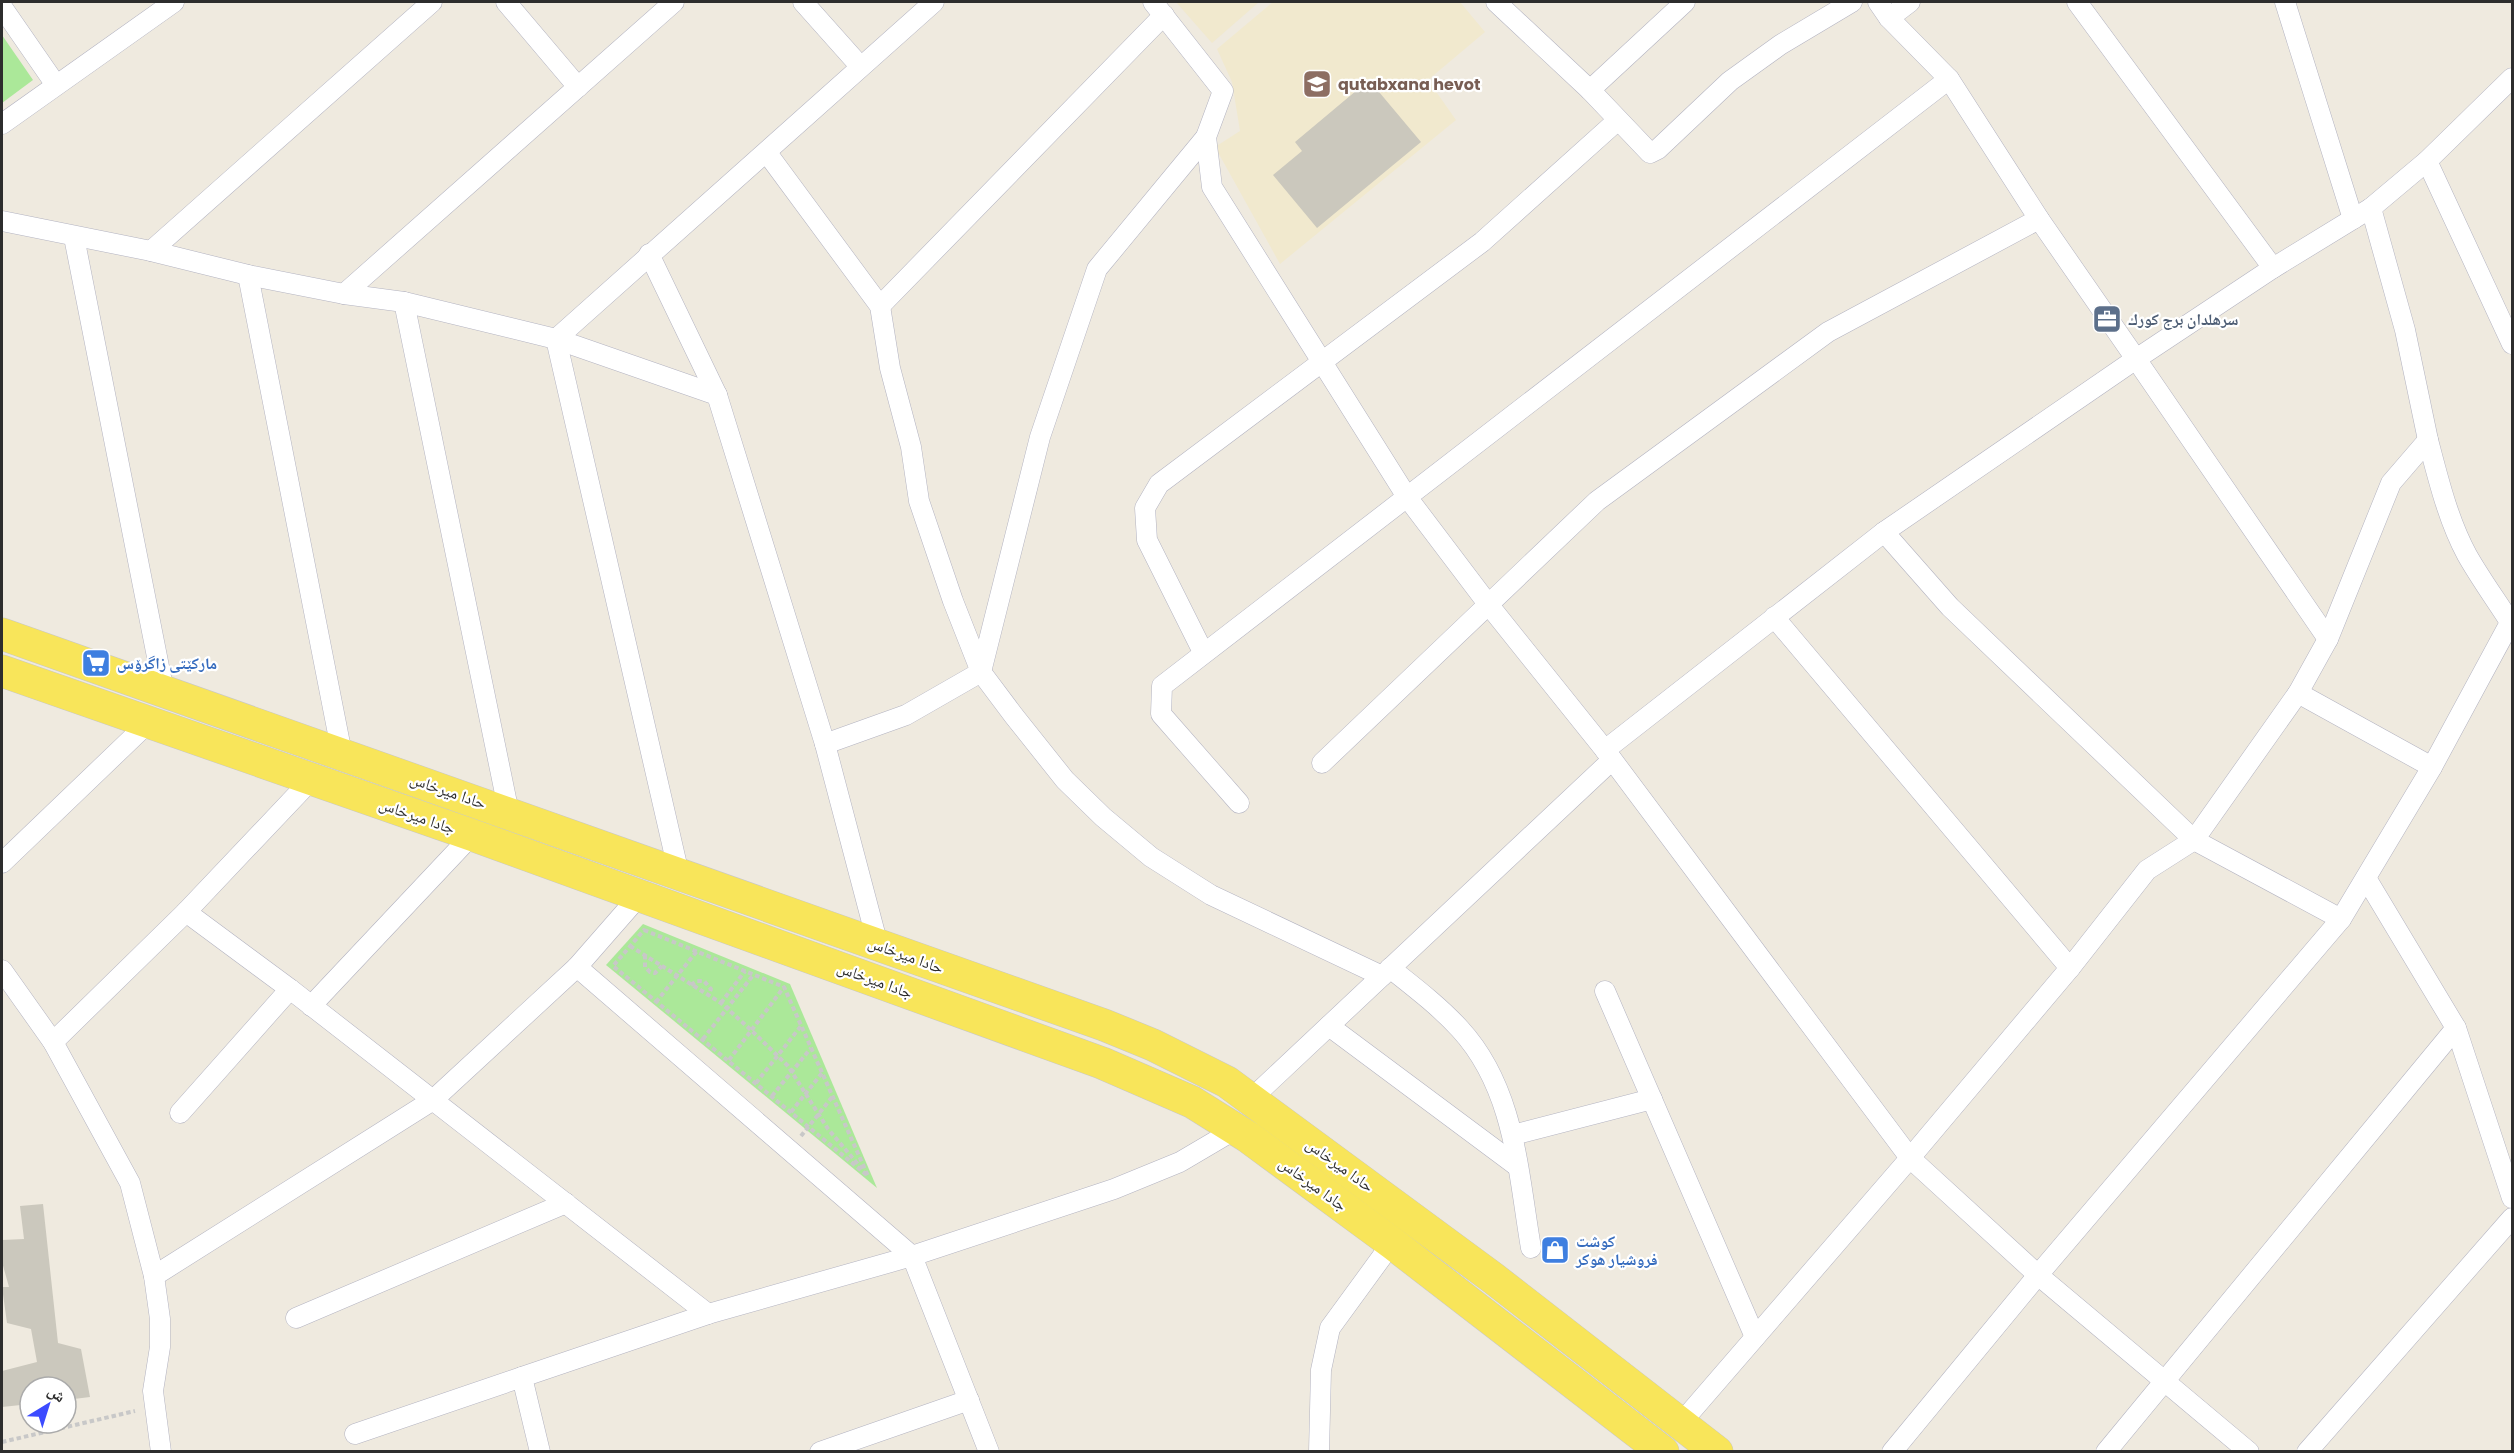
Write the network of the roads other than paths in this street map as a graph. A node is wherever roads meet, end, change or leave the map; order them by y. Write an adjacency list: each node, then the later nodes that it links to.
1 (174, 2): 19 (street)
2 (432, 2): 32 (street)
3 (506, 2): 20 (street)
4 (675, 2): 20 (street)
5 (803, 2): 16 (street)
6 (934, 2): 16 (street)
7 (1496, 2): 21 (street)
8 (1685, 2): 21 (street)
9 (1852, 2): 22 (street)
10 (1910, 2): 15 (street)
11 (2077, 2): 34 (street)
12 (2285, 2): 29 (street)
13 (2, 7): 19 (street)
14 (1158, 8): 24 (street); 38 (street)
15 (1883, 10): 18 (street)
16 (860, 66): 25 (street)
17 (2512, 78): 26 (street)
18 (1949, 79): 28 (street); 45 (street)
19 (56, 85): 23 (street)
20 (578, 87): 36 (street)
21 (1590, 90): 22 (street)
22 (1618, 120): 42 (street)
23 (2, 124)
24 (1206, 137): 42 (street); 54 (street)
25 (767, 153): 33 (street); 38 (street)
26 (2427, 160): 27 (street); 39 (street)
27 (2371, 208): 29 (street); 44 (street)
28 (2039, 219): 41 (street); 47 (street)
29 (2353, 219): 34 (street)
30 (2, 221): 31 (street)
31 (74, 237): 32 (street); 55 (street)
32 (151, 251): 35 (street)
33 (649, 254): 40 (street); 43 (street)
34 (2273, 268): 41 (street)
35 (248, 275): 36 (street); 59 (street)
36 (344, 294): 37 (street)
37 (404, 302): 40 (street); 65 (street)
38 (880, 306): 54 (street)
39 (2511, 334)
40 (556, 339): 43 (street); 69 (street)
41 (2136, 359): 46 (street); 51 (street)
42 (1322, 360): 45 (street); 52 (street)
43 (717, 395): 58 (street)
44 (2428, 440): 49 (street); 51 (street)
45 (1407, 497): 47 (street); 52 (street)
46 (1884, 532): 48 (street); 67 (street)
47 (1488, 604): 60 (street); 61 (street)
48 (1774, 618): 60 (street); 76 (street)
49 (2511, 620): 62 (street)
50 (2, 634): 55 (main road, حادا ميرخاس)
51 (2328, 639): 56 (street)
52 (1203, 652): 64 (street)
53 (2, 671): 57 (main road, جادا ميرخاس)
54 (981, 672): 58 (street); 78 (street)
55 (164, 692): 59 (main road, حادا ميرخاس)
56 (2298, 693): 62 (street); 67 (street)
57 (148, 722): 63 (main road, جادا ميرخاس); 68 (street)
58 (825, 744): 74 (street)
59 (342, 754): 65 (main road, حادا ميرخاس)
60 (1609, 755): 78 (street); 91 (street)
61 (1322, 763)
62 (2432, 766): 70 (street)
63 (311, 780): 66 (main road, جادا ميرخاس); 72 (street)
64 (1239, 803)
65 (509, 813): 69 (main road, حادا ميرخاس)
66 (472, 835): 71 (main road, جادا ميرخاس); 81 (street)
67 (2194, 840): 73 (street); 76 (street)
68 (2, 863)
69 (680, 874): 74 (main road, حادا ميرخاس)
70 (2366, 878): 73 (street); 83 (street)
71 (640, 895): 75 (street); 89 (main road, جادا ميرخاس)
72 (186, 912): 79 (street); 84 (street)
73 (2341, 919): 99 (street)
74 (878, 945): 87 (main road, حادا ميرخاس)
75 (577, 967): 86 (street); 98 (street)
76 (2070, 968): 91 (street)
77 (2, 970): 84 (street)
78 (1386, 972): 82 (street); 90 (street)
79 (290, 989): 81 (street); 88 (street)
80 (1605, 991): 85 (street)
81 (311, 1006): 86 (street)
82 (1329, 1026): 87 (street); 92 (street)
83 (2456, 1028): 93 (street); 105 (street)
84 (53, 1042): 100 (street)
85 (1652, 1099): 90 (street); 103 (street)
86 (433, 1100): 94 (street); 100 (street)
87 (1251, 1100): 107 (main road, حادا ميرخاس)
88 (180, 1113)
89 (1236, 1129): 96 (main road, جادا ميرخاس); 98 (street)
90 (1513, 1136): 92 (street)
91 (1910, 1158): 99 (street); 103 (street)
92 (1517, 1166): 97 (street)
93 (2512, 1198)
94 (567, 1203): 101 (street); 102 (street)
95 (2512, 1218): 119 (street)
96 (1392, 1243): 113 (street); 114 (main road, جادا ميرخاس)
97 (1531, 1248)
98 (912, 1256): 101 (street); 106 (street)
99 (2038, 1275): 105 (street); 116 (street)
100 (154, 1276): 109 (street)
101 (708, 1314): 104 (street)
102 (296, 1318)
103 (1755, 1337): 107 (street)
104 (522, 1377): 108 (street); 110 (street)
105 (2163, 1382): 117 (street); 118 (street)
106 (969, 1400): 111 (street); 112 (street)
107 (1681, 1422): 115 (main road, حادا ميرخاس)
108 (355, 1434)
109 (161, 1452)
110 (540, 1452)
111 (820, 1452)
112 (989, 1452)
113 (1319, 1452)
114 (1663, 1452)
115 (1717, 1452)
116 (1892, 1452)
117 (2106, 1452)
118 (2249, 1452)
119 (2307, 1452)

